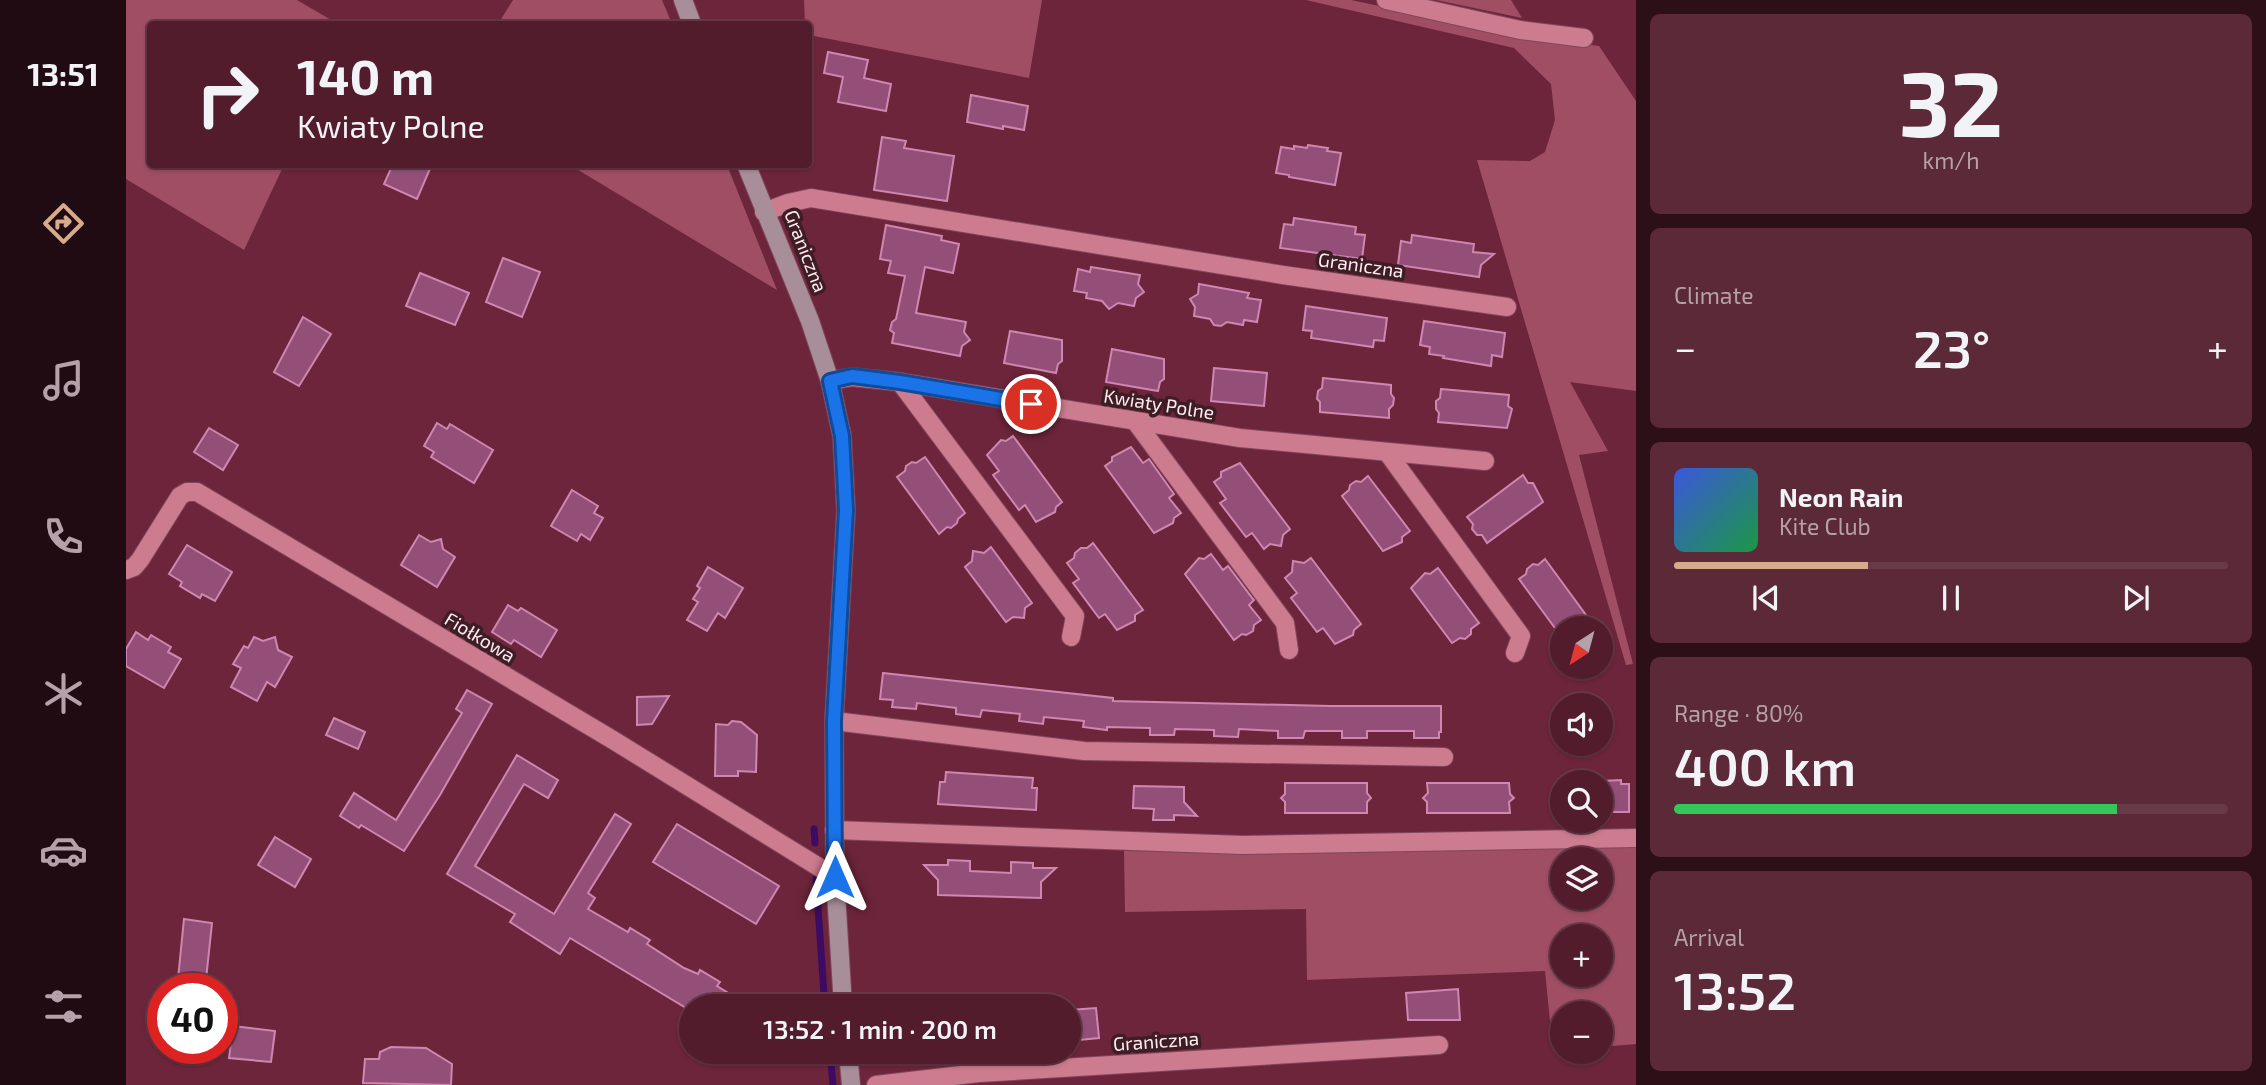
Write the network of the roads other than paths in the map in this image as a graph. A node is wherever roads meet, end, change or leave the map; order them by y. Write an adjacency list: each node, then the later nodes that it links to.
1 (683, 0): 3 (street)
2 (1386, 0): 4 (street)
3 (691, 21)
4 (1584, 38)
5 (748, 168): 6 (street)
6 (765, 212): 7 (street, Graniczna); 8 (street, Graniczna)
7 (1507, 307)
8 (830, 381): 9 (street, Kwiaty Polne); 17 (street, Graniczna)
9 (900, 382): 10 (street, Kwiaty Polne); 14 (street)
10 (1135, 421): 11 (street, Kwiaty Polne); 15 (street)
11 (1387, 452): 12 (street, Kwiaty Polne); 16 (street)
12 (1485, 461)
13 (126, 570): 21 (street, Fiołkowa)
14 (1071, 637)
15 (1289, 650)
16 (1515, 653)
17 (834, 721): 18 (street); 19 (street, Graniczna)
18 (1444, 757)
19 (834, 830): 20 (street); 21 (street, Graniczna)
20 (1636, 838)
21 (835, 877): 22 (street, Graniczna)
22 (842, 994)
23 (1439, 1045): 26 (street, Graniczna)
24 (849, 1064): 25 (street)
25 (852, 1085)
26 (876, 1085)

